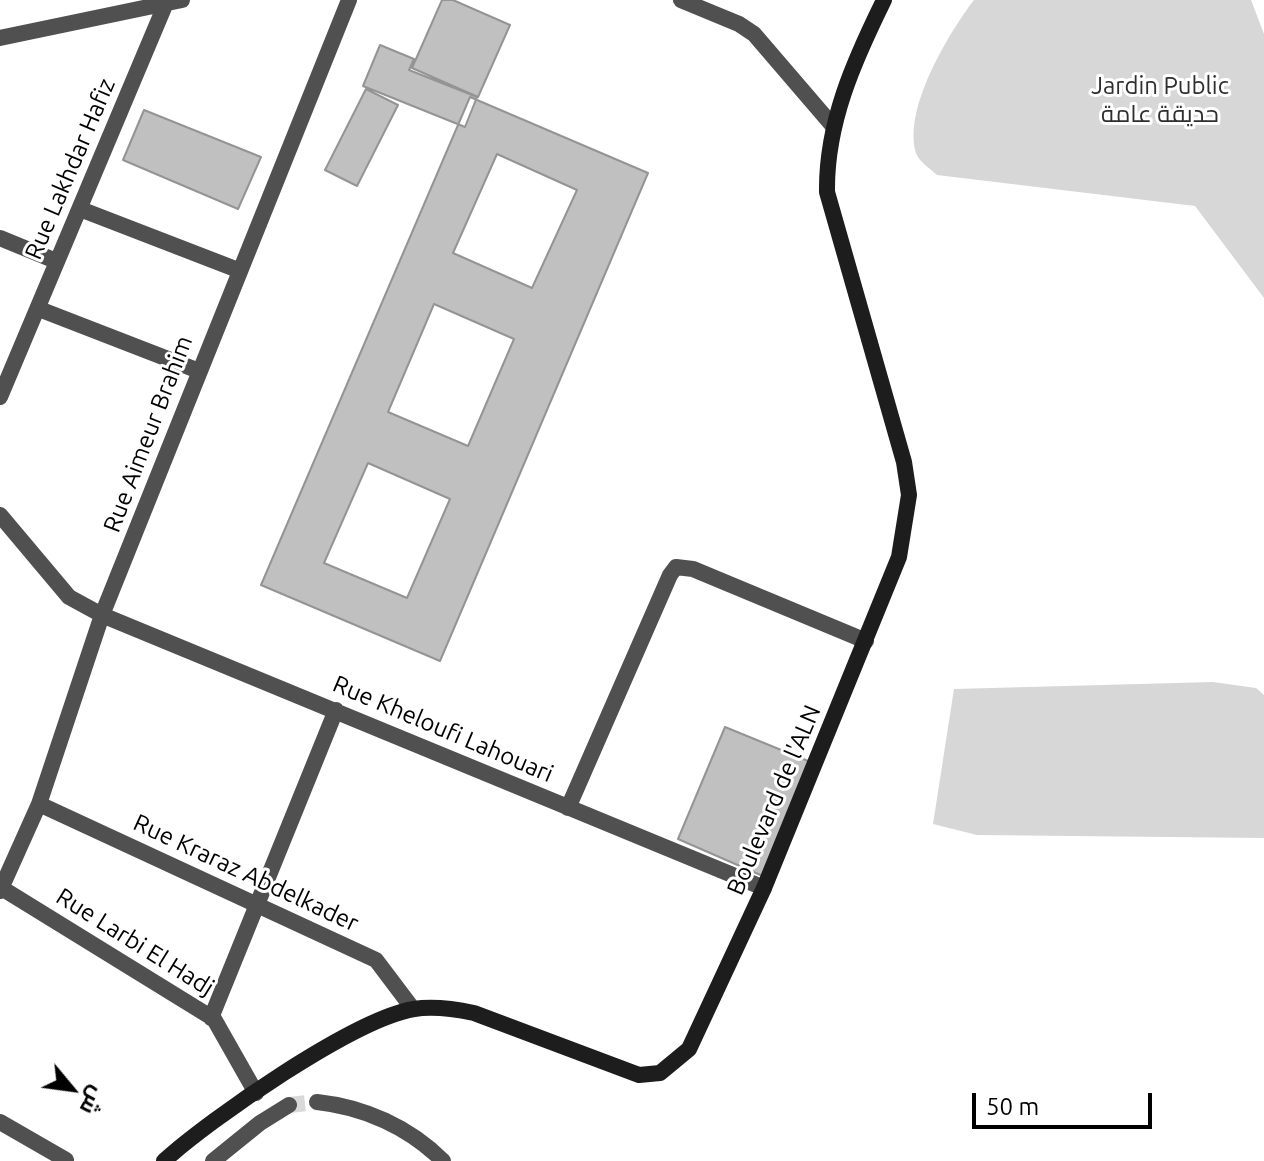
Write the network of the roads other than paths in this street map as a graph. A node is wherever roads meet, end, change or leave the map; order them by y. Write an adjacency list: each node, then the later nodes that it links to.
1 (349, 0): 10 (street, Rue Aimeur Brahim)
2 (681, 0): 6 (street)
3 (884, 0): 6 (main road, Boulevard de l'ALN)
4 (170, 1): 5 (street); 7 (street, Rue Lakhdar Hafiz)
5 (0, 38)
6 (833, 126): 16 (main road, Boulevard de l'ALN)
7 (80, 209): 9 (street, Rue Lakhdar Hafiz); 10 (street)
8 (0, 238): 9 (street)
9 (56, 261): 11 (street, Rue Lakhdar Hafiz)
10 (238, 270): 12 (street, Rue Aimeur Brahim)
11 (39, 309): 12 (street); 13 (street, Rue Lakhdar Hafiz)
12 (199, 371): 15 (street, Rue Aimeur Brahim)
13 (0, 397)
14 (0, 515): 15 (street, Rue Kheloufi Lahouari)
15 (102, 615): 17 (street, Rue Kheloufi Lahouari); 18 (street, Rue Aimeur Brahim)
16 (866, 641): 19 (street); 20 (main road, Boulevard de l'ALN)
17 (336, 710): 19 (street, Rue Kheloufi Lahouari); 22 (street)
18 (39, 804): 21 (street, Rue Aimeur Brahim); 22 (street, Rue Kraraz Abdelkader)
19 (568, 808): 20 (street, Rue Kheloufi Lahouari)
20 (764, 888): 23 (main road, Boulevard de l'ALN)
21 (1, 889): 24 (street, Rue Larbi El Hadj)
22 (258, 903): 23 (street, Rue Kraraz Abdelkader); 24 (street)
23 (413, 1009): 25 (main road, Boulevard de l'ALN)
24 (211, 1018): 25 (street, Rue Larbi El Hadj)
25 (256, 1093): 30 (main road, Boulevard de l'ALN)
26 (317, 1102): 32 (street)
27 (289, 1105): 31 (street)
28 (0, 1122): 29 (street)
29 (66, 1160)
30 (164, 1161)
31 (213, 1161)
32 (443, 1161)

